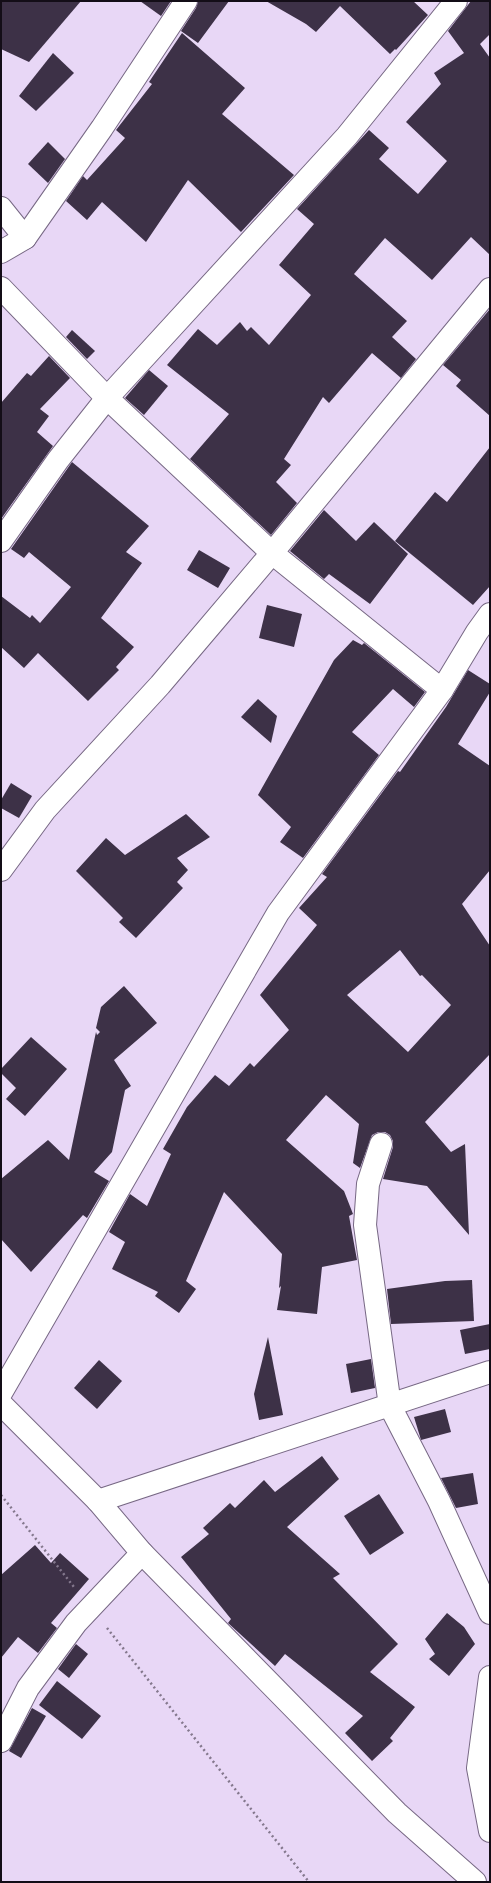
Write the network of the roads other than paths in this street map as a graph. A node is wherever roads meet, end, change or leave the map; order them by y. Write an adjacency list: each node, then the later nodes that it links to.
1 (186, 1): 4 (street)
2 (456, 1): 8 (street)
3 (1, 208): 4 (street)
4 (25, 238): 5 (street)
5 (1, 252)
6 (1, 288): 8 (street)
7 (490, 289): 10 (street)
8 (108, 398): 9 (street); 10 (street)
9 (1, 541)
10 (272, 554): 13 (street); 14 (street)
11 (490, 614): 12 (street)
12 (484, 635): 13 (street)
13 (442, 690): 17 (street)
14 (1, 870)
15 (381, 1144): 19 (street)
16 (490, 1372): 19 (street)
17 (1, 1393)
18 (1, 1404): 20 (street)
19 (390, 1406): 20 (street); 22 (street)
20 (98, 1501): 21 (street)
21 (142, 1553): 24 (street); 26 (street)
22 (490, 1613)
23 (490, 1677): 25 (street)
24 (1, 1741)
25 (490, 1831)
26 (475, 1882)

